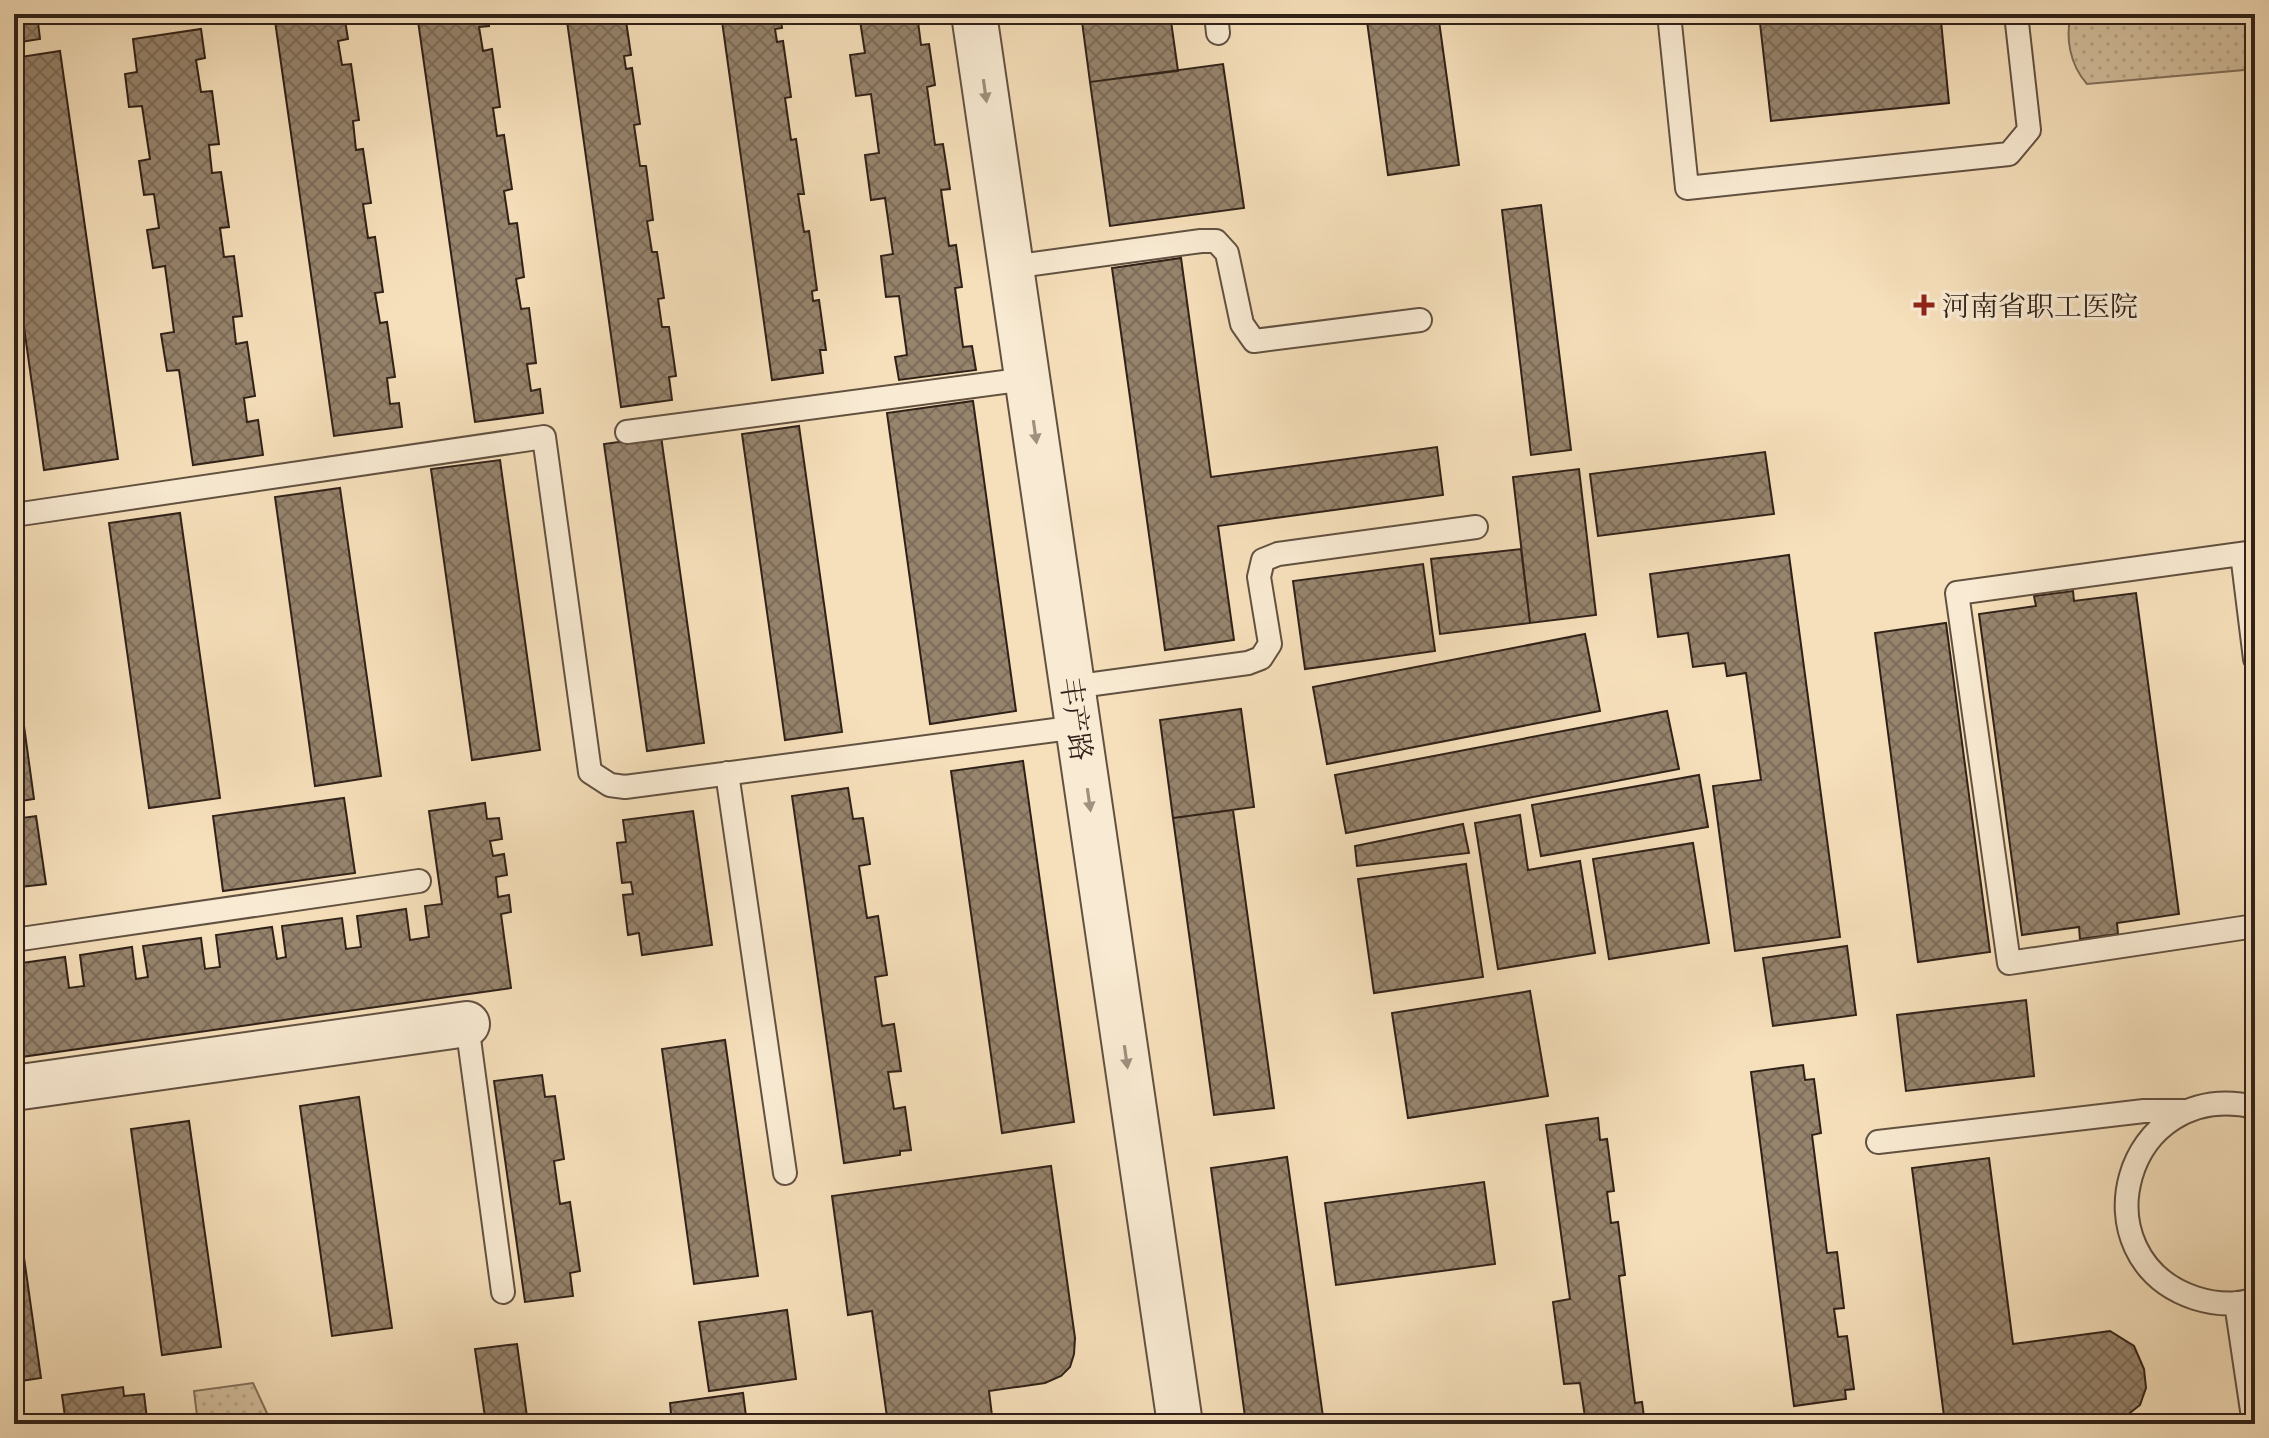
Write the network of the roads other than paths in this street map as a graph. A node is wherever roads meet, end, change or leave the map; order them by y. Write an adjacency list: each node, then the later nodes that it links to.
1 (974, 14): 4 (street, 丰产路, one-way to 4)
2 (1669, 14): 3 (lane)
3 (2016, 14)
4 (1011, 267): 5 (lane); 6 (street, 丰产路)
5 (1420, 320)
6 (1027, 379): 7 (lane); 12 (street, 丰产路, one-way to 12)
7 (627, 432)
8 (14, 515): 13 (lane)
9 (1476, 527): 12 (lane)
10 (2248, 553): 11 (lane); 15 (lane)
11 (2255, 659)
12 (1075, 707): 13 (lane); 25 (street, 丰产路, one-way to 25)
13 (727, 773): 22 (lane)
14 (419, 881): 16 (lane)
15 (2255, 926)
16 (14, 940)
17 (467, 1024): 18 (street); 23 (lane)
18 (14, 1088)
19 (2255, 1107): 20 (lane)
20 (2185, 1111): 21 (lane); 24 (lane)
21 (1878, 1142)
22 (785, 1173)
23 (503, 1292)
24 (2245, 1301): 26 (lane)
25 (1180, 1424)
26 (2254, 1424)

